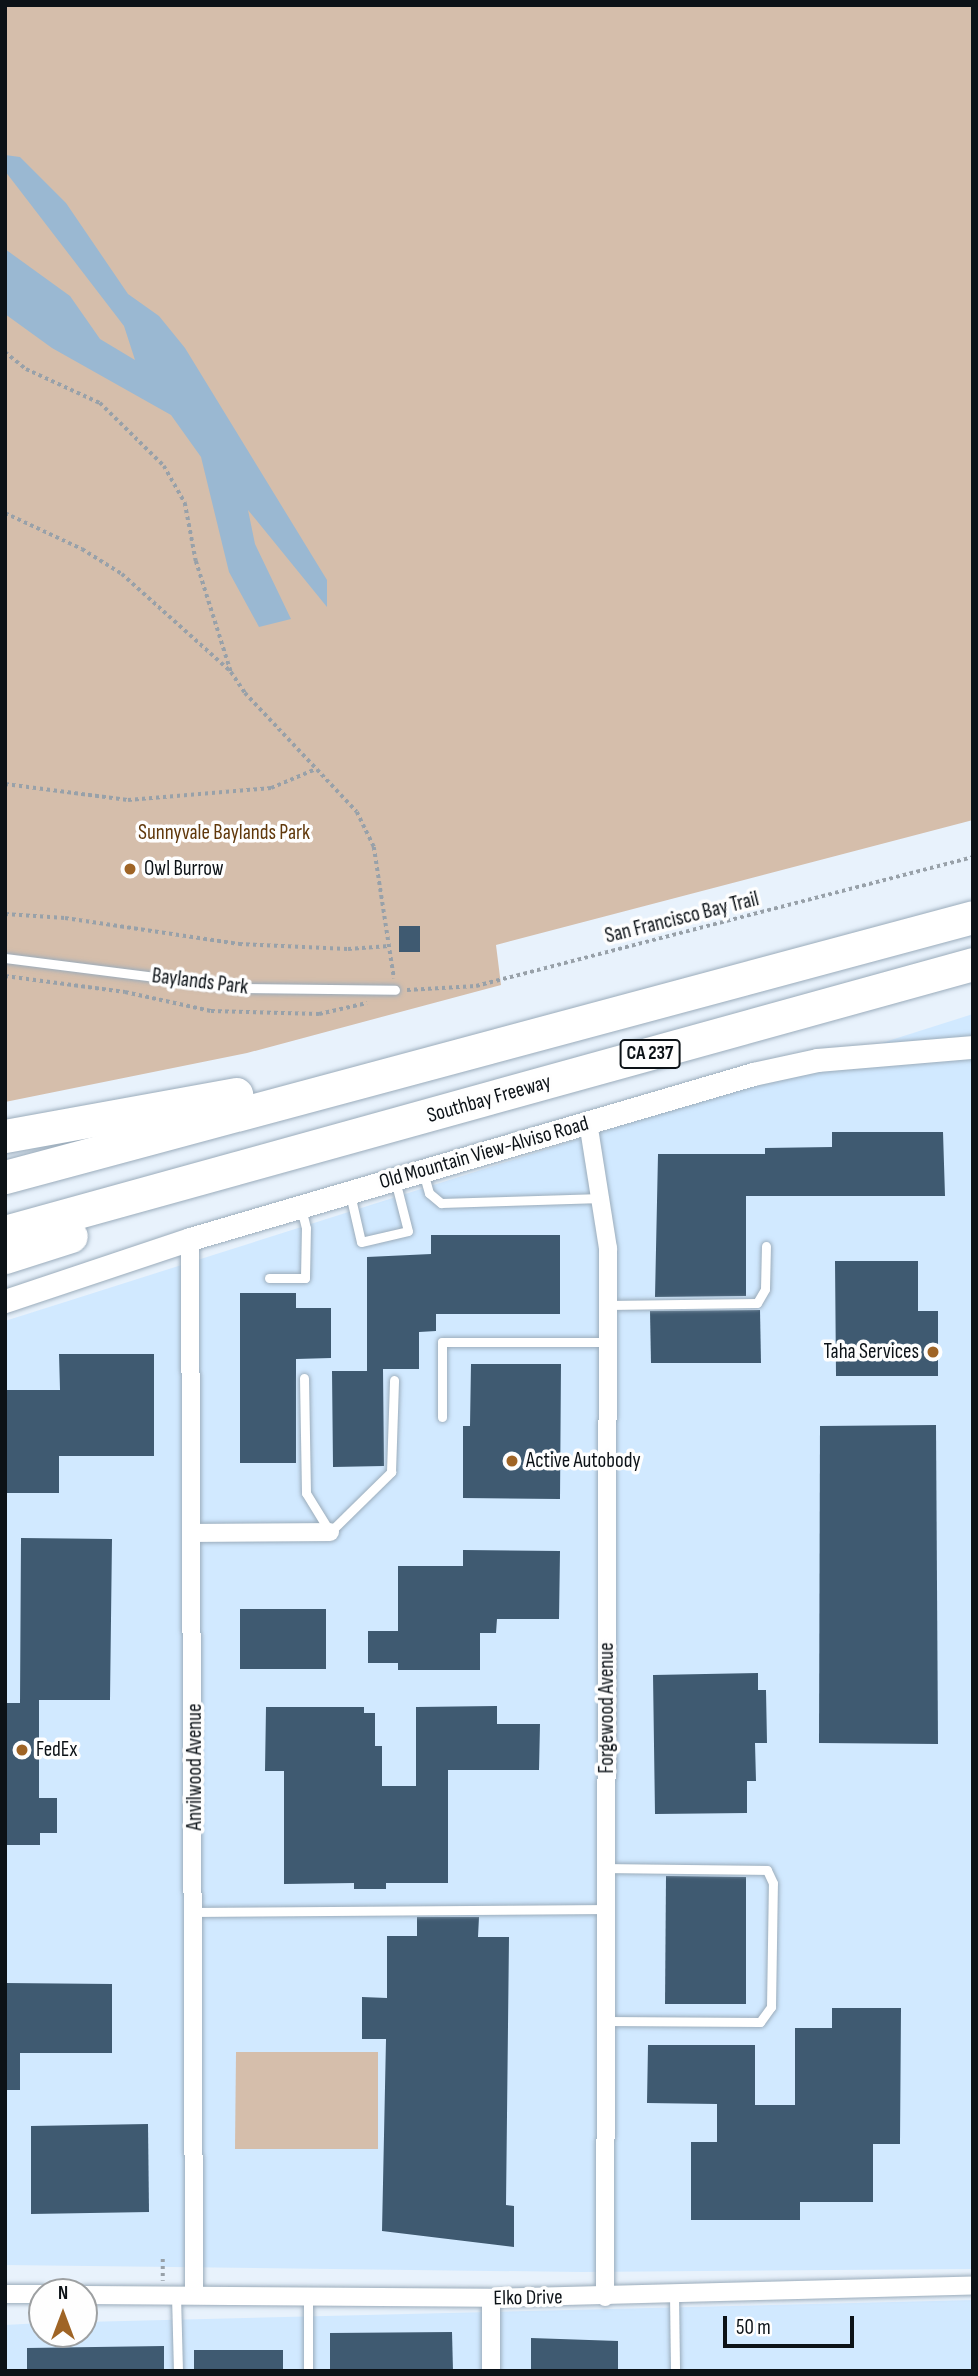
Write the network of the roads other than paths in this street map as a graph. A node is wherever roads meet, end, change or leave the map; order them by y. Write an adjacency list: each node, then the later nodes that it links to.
1 (973, 917): 5 (highway, CA 237)
2 (5, 958): 4 (lane, Baylands Park)
3 (973, 964): 9 (highway, Southbay Freeway / CA 237)
4 (396, 990)
5 (482, 1046): 8 (highway); 11 (highway, CA 237)
6 (973, 1047): 7 (street, Old Mountain View-Alviso Road)
7 (588, 1122): 10 (street, Old Mountain View-Alviso Road); 14 (street, Forgewood Avenue)
8 (5, 1136)
9 (327, 1145): 16 (highway, Southbay Freeway / CA 237); 19 (highway)
10 (423, 1171): 12 (street, Old Mountain View-Alviso Road); 14 (lane)
11 (5, 1177)
12 (394, 1179): 13 (street, Old Mountain View-Alviso Road); 13 (lane)
13 (349, 1192): 15 (street, Old Mountain View-Alviso Road)
14 (604, 1198): 22 (street, Forgewood Avenue)
15 (301, 1207): 17 (street, Old Mountain View-Alviso Road); 20 (lane)
16 (5, 1232)
17 (190, 1240): 21 (street, Old Mountain View-Alviso Road); 28 (street, Anvilwood Avenue)
18 (766, 1247): 22 (lane)
19 (5, 1257)
20 (269, 1278)
21 (5, 1301)
22 (608, 1305): 23 (street, Forgewood Avenue)
23 (608, 1342): 26 (lane); 29 (street, Forgewood Avenue)
24 (304, 1378): 27 (lane)
25 (394, 1380): 27 (lane)
26 (442, 1417)
27 (330, 1532): 28 (street)
28 (195, 1533): 31 (street, Anvilwood Avenue)
29 (606, 1868): 30 (street, Forgewood Avenue); 32 (lane)
30 (606, 1909): 31 (lane); 32 (street, Forgewood Avenue)
31 (195, 1912): 37 (street, Anvilwood Avenue)
32 (606, 2021): 40 (street, Forgewood Avenue)
33 (973, 2285): 38 (street, Elko Drive)
34 (5, 2294): 35 (street)
35 (28, 2294)
36 (98, 2295): 37 (street, Elko Drive)
37 (185, 2295): 39 (street, Elko Drive); 42 (lane)
38 (674, 2295): 40 (street, Elko Drive); 45 (lane)
39 (308, 2297): 41 (street, Elko Drive); 43 (lane)
40 (605, 2297): 41 (street, Elko Drive)
41 (491, 2298): 44 (street)
42 (178, 2371)
43 (308, 2371)
44 (491, 2371)
45 (675, 2371)

